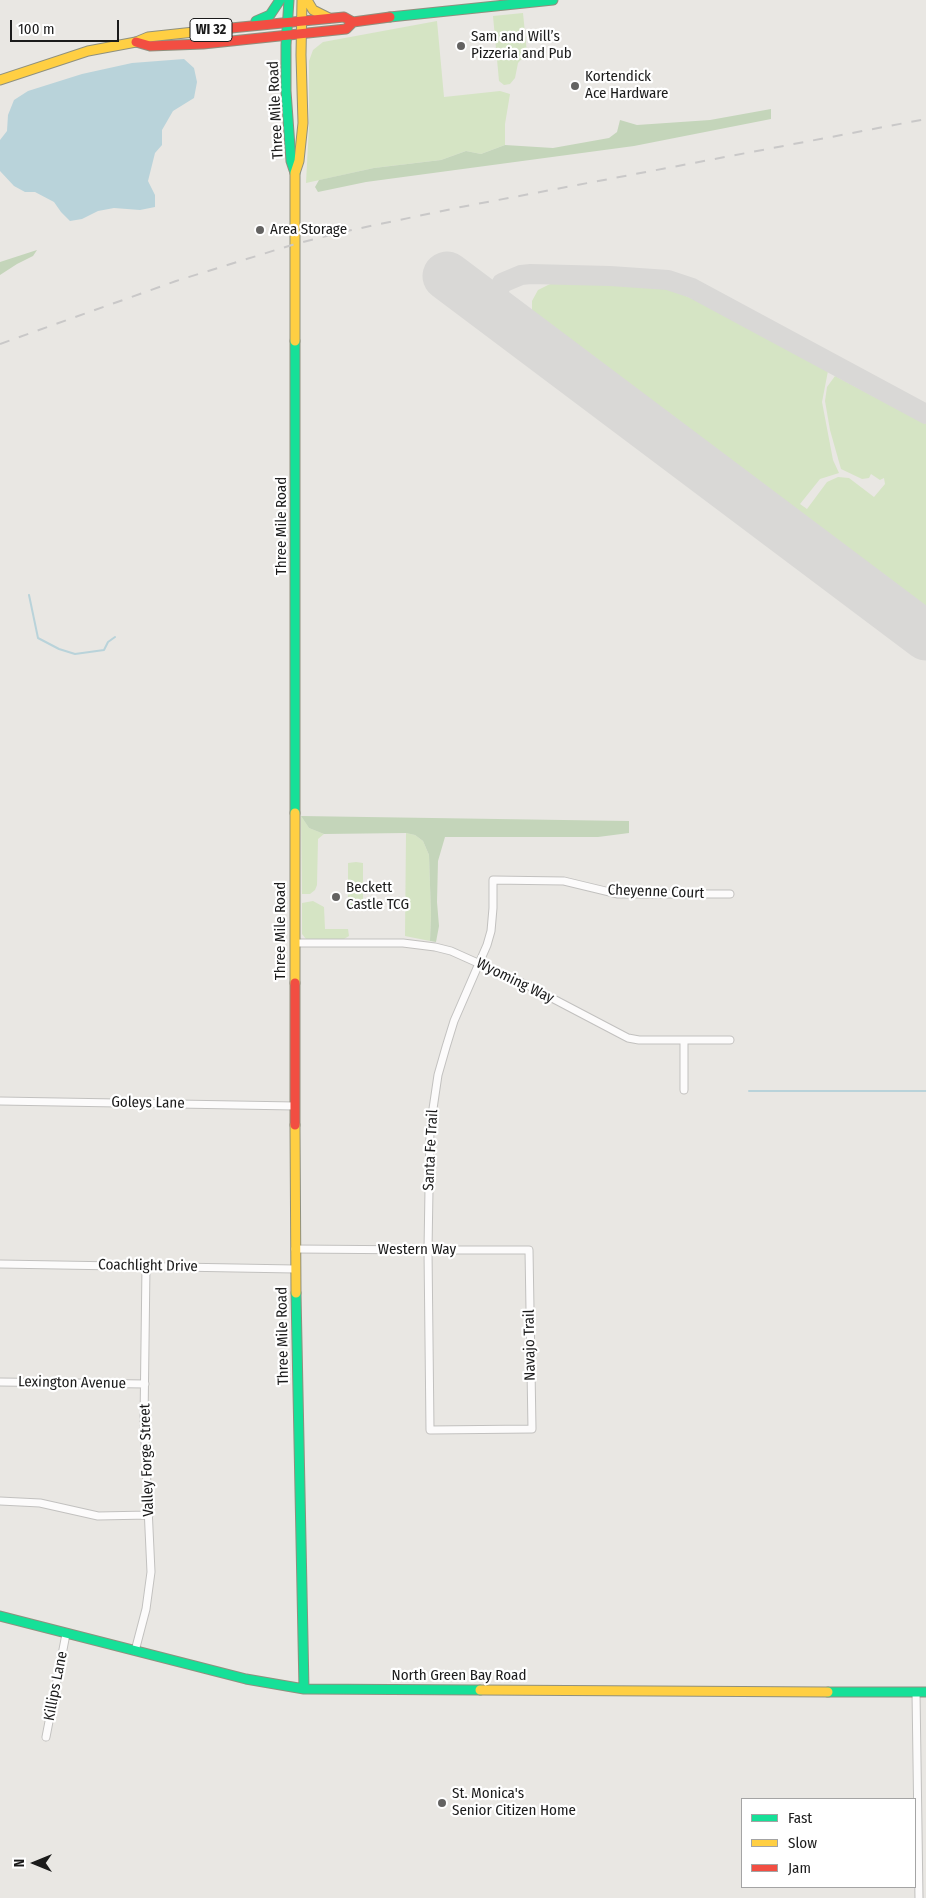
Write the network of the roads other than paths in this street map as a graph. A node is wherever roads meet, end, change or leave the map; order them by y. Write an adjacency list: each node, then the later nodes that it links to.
1 (280, 0): 10 (street)
2 (289, 0): 8 (street, Three Mile Road)
3 (302, 0): 7 (street, Three Mile Road)
4 (307, 0): 6 (street)
5 (553, 0): 9 (street, WI 32)
6 (330, 19): 7 (street, WI 32); 9 (street, WI 32)
7 (301, 21): 8 (street, WI 32); 11 (street, Three Mile Road)
8 (288, 22): 10 (street, WI 32); 12 (street, Three Mile Road)
9 (353, 22): 11 (street, WI 32)
10 (245, 26): 13 (street, WI 32)
11 (301, 34): 12 (street, WI 32); 15 (street, Three Mile Road)
12 (286, 41): 13 (street, WI 32); 15 (street, Three Mile Road)
13 (136, 42): 14 (street, WI 32)
14 (0, 80)
15 (295, 173): 18 (street, Three Mile Road)
16 (493, 880): 17 (street, Cheyenne Court); 19 (street, Santa Fe Trail)
17 (730, 894)
18 (295, 943): 19 (street, Wyoming Way); 24 (street, Three Mile Road)
19 (479, 964): 20 (street, Wyoming Way); 26 (street, Santa Fe Trail)
20 (684, 1040): 21 (street, Wyoming Way); 22 (street)
21 (730, 1040)
22 (684, 1090)
23 (0, 1101): 24 (street, Goleys Lane)
24 (295, 1106): 25 (street, Three Mile Road)
25 (295, 1249): 26 (street, Western Way); 30 (street, Three Mile Road)
26 (428, 1250): 27 (street, Western Way); 33 (street, Santa Fe Trail)
27 (529, 1261): 33 (street, Navajo Trail)
28 (0, 1264): 29 (street, Coachlight Drive)
29 (146, 1266): 30 (street, Coachlight Drive); 32 (street, Valley Forge Street)
30 (295, 1268): 39 (street, Three Mile Road)
31 (0, 1382): 32 (street, Lexington Avenue)
32 (145, 1384): 35 (street, Valley Forge Street)
33 (532, 1429)
34 (0, 1500): 35 (street)
35 (149, 1514): 38 (street, Valley Forge Street)
36 (0, 1616): 37 (street, North Green Bay Road)
37 (66, 1634): 38 (street, North Green Bay Road); 41 (street, Killips Lane)
38 (135, 1651): 39 (street, North Green Bay Road)
39 (304, 1689): 40 (street, North Green Bay Road)
40 (921, 1692): 42 (street)
41 (46, 1737)
42 (919, 1898)

